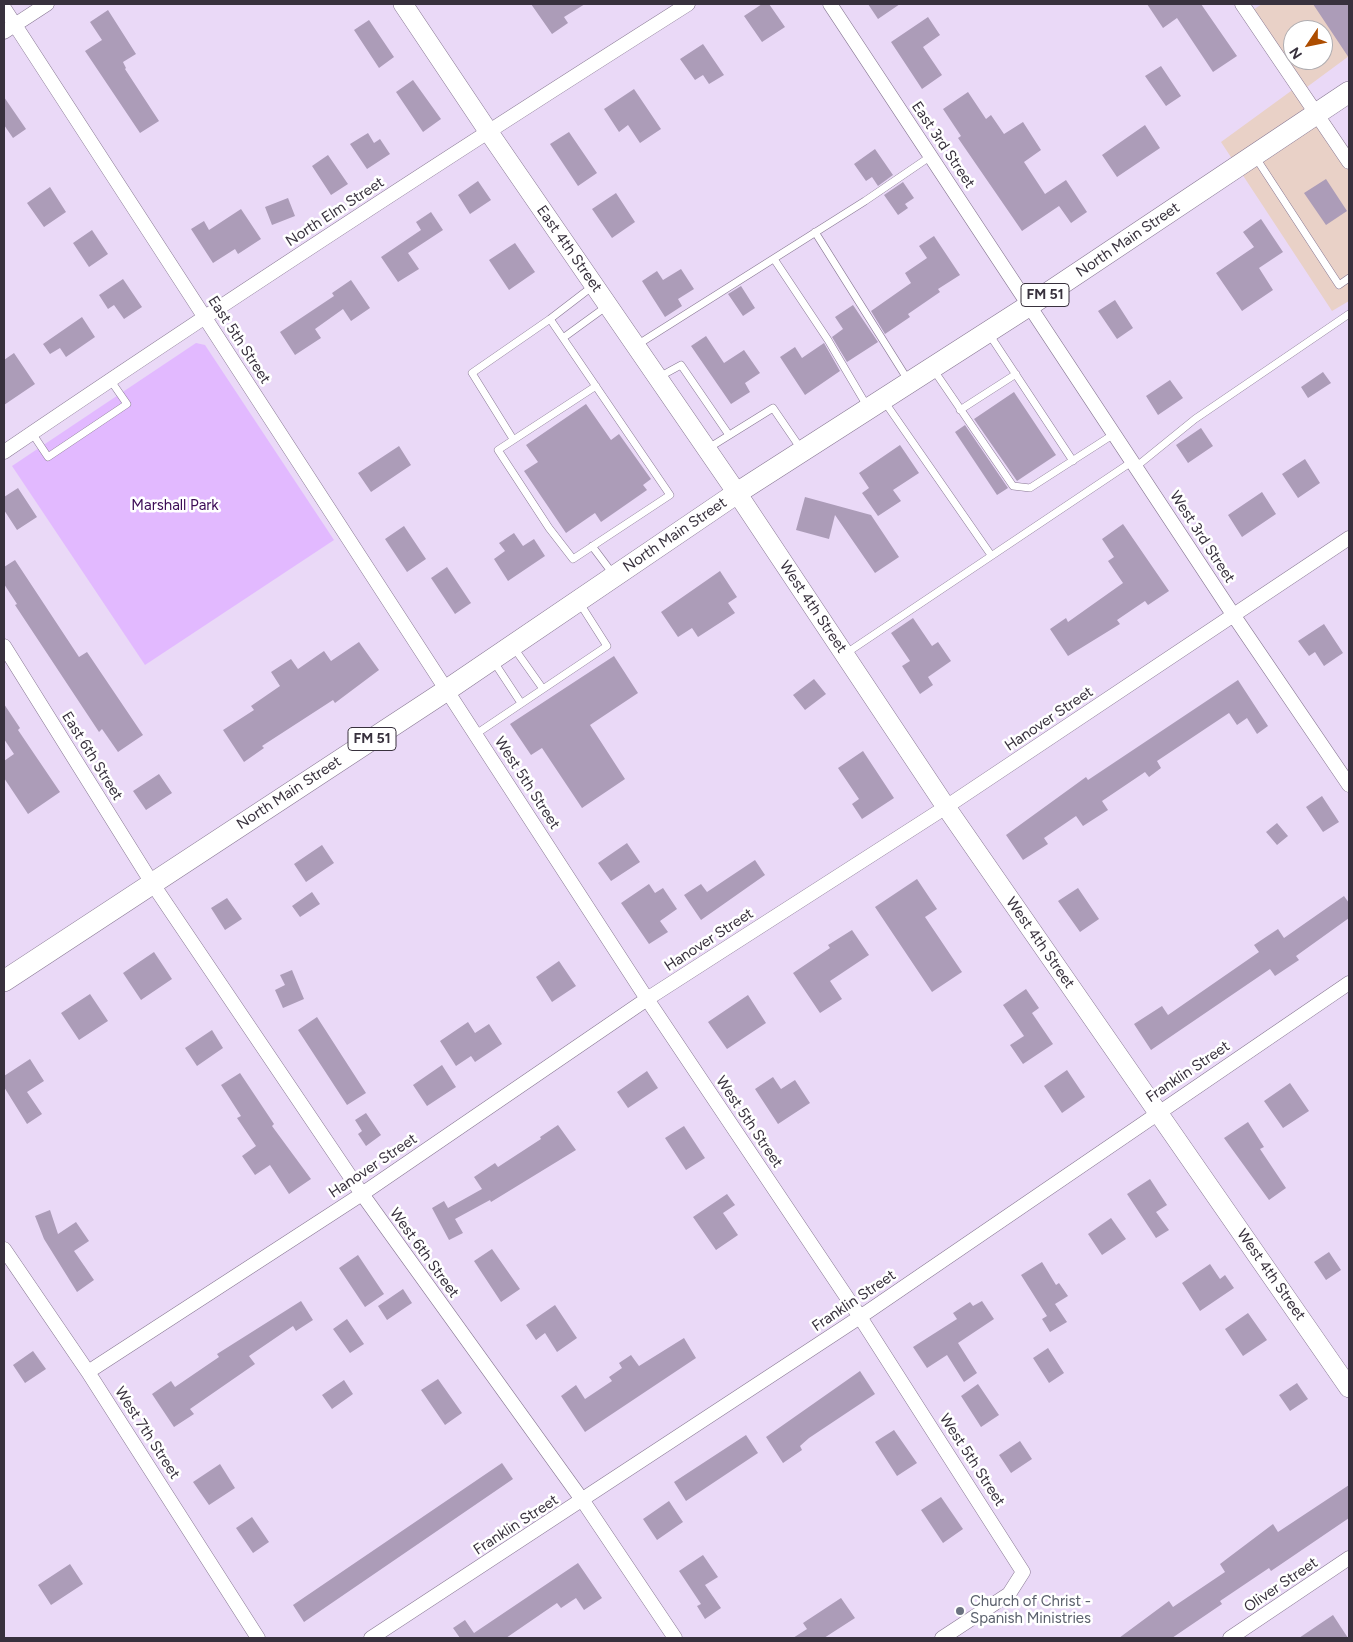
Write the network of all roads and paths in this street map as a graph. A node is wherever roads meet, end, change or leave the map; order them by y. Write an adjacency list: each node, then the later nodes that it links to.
1 (47, 4): 7 (street)
2 (403, 4): 10 (main road, East 4th Street)
3 (688, 4): 10 (street, North Elm Street)
4 (830, 4): 12 (street, East 3rd Street)
5 (1242, 4): 9 (street)
6 (4, 8): 7 (street, East 5th Street)
7 (9, 28): 21 (street, East 5th Street)
8 (1349, 92): 9 (main road, North Main Street / FM 51)
9 (1317, 113): 11 (main road, North Main Street / FM 51); 13 (street)
10 (488, 131): 17 (main road, East 4th Street); 21 (street, North Elm Street)
11 (1254, 155): 16 (lane); 18 (main road, North Main Street / FM 51)
12 (931, 156): 14 (lane); 18 (street, East 3rd Street)
13 (1349, 162)
14 (815, 232): 15 (lane); 30 (lane)
15 (774, 259): 25 (lane); 32 (lane)
16 (1349, 278)
17 (594, 285): 19 (main road, East 4th Street); 22 (lane)
18 (1030, 304): 23 (main road, North Main Street / FM 51); 35 (street, West 3rd Street)
19 (608, 305): 24 (lane); 25 (main road, East 4th Street)
20 (1349, 314): 42 (lane)
21 (204, 317): 29 (street, North Elm Street); 55 (street, East 5th Street)
22 (550, 319): 24 (lane); 37 (lane)
23 (988, 332): 26 (main road, North Main Street / FM 51); 27 (lane)
24 (563, 338): 31 (lane)
25 (636, 346): 28 (main road, East 4th Street)
26 (932, 368): 30 (main road, North Main Street / FM 51); 33 (lane)
27 (1016, 374): 33 (lane); 41 (lane)
28 (658, 378): 36 (lane); 38 (main road, East 4th Street)
29 (110, 380): 34 (street, North Elm Street); 34 (lane)
30 (910, 382): 32 (main road, North Main Street / FM 51)
31 (596, 386): 37 (lane); 45 (lane)
32 (876, 404): 39 (main road, North Main Street / FM 51); 46 (lane)
33 (960, 410): 41 (lane)
34 (32, 433): 40 (street, North Elm Street)
35 (1115, 434): 41 (lane); 42 (street, West 3rd Street)
36 (729, 435): 38 (lane); 39 (lane)
37 (513, 439): 45 (lane)
38 (707, 449): 43 (main road, East 4th Street)
39 (802, 451): 43 (main road, North Main Street / FM 51)
40 (4, 452)
41 (1073, 460)
42 (1135, 463): 46 (lane); 49 (street, West 3rd Street)
43 (737, 493): 47 (main road, North Main Street / FM 51); 52 (main road, West 4th Street)
44 (1349, 538): 49 (street, Hanover Street)
45 (592, 546): 47 (lane)
46 (992, 554): 52 (lane)
47 (615, 576): 48 (main road, North Main Street / FM 51)
48 (578, 601): 51 (main road, North Main Street / FM 51); 54 (lane)
49 (1234, 616): 58 (street, West 3rd Street); 59 (street, Hanover Street)
50 (4, 646): 60 (street, East 6th Street)
51 (512, 646): 53 (main road, North Main Street / FM 51); 54 (lane)
52 (845, 654): 59 (main road, West 4th Street)
53 (492, 659): 55 (main road, North Main Street / FM 51); 56 (lane)
54 (543, 689): 56 (lane)
55 (447, 690): 57 (street, West 5th Street); 60 (main road, North Main Street / FM 51)
56 (521, 703): 57 (lane)
57 (476, 734): 63 (street, West 5th Street)
58 (1349, 785)
59 (946, 807): 63 (street, Hanover Street); 64 (main road, West 4th Street)
60 (152, 883): 61 (main road, North Main Street / FM 51); 65 (street, West 6th Street)
61 (4, 981)
62 (1349, 984): 64 (street, Franklin Street)
63 (647, 999): 65 (street, Hanover Street); 67 (street, West 5th Street)
64 (1158, 1112): 67 (street, Franklin Street); 69 (main road, West 4th Street)
65 (362, 1194): 68 (street, Hanover Street); 70 (street, West 6th Street)
66 (4, 1249): 68 (street, West 7th Street)
67 (860, 1317): 70 (street, Franklin Street); 75 (street, West 5th Street)
68 (88, 1372): 72 (street, West 7th Street)
69 (1349, 1388)
70 (583, 1501): 73 (street, Franklin Street); 74 (street, West 6th Street)
71 (1349, 1558): 76 (street, Oliver Street)
72 (258, 1638)
73 (371, 1638)
74 (675, 1638)
75 (942, 1638)
76 (1230, 1638)

